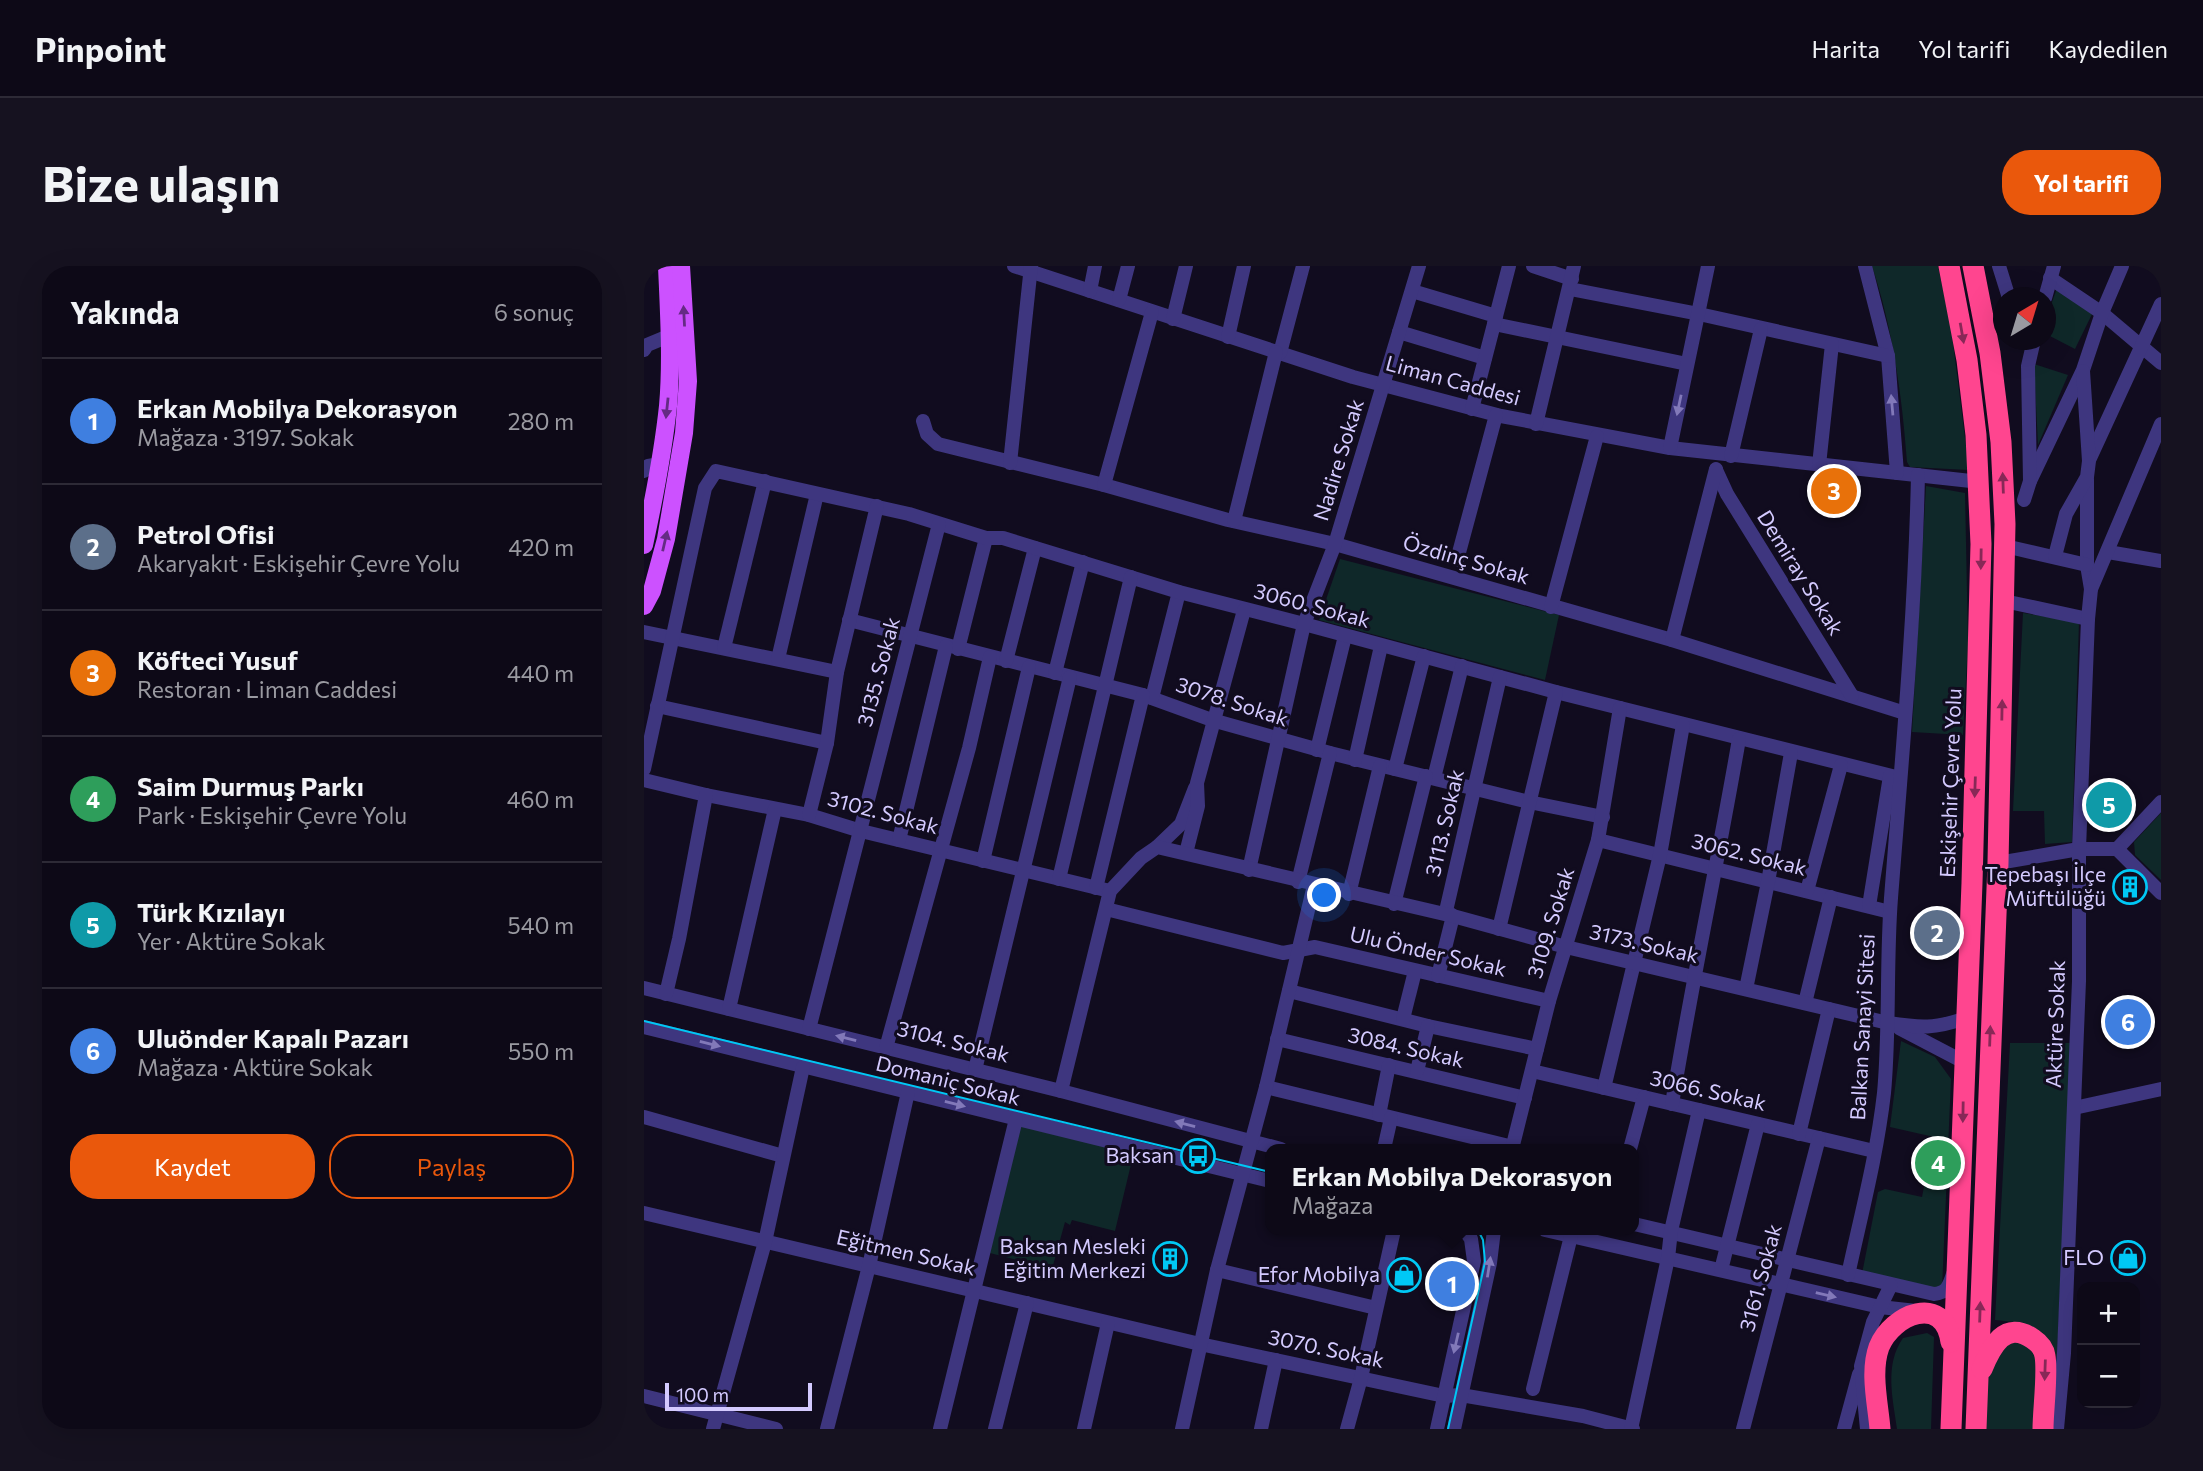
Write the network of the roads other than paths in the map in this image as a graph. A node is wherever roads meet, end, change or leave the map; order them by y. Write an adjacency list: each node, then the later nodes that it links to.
1 (667, 266): 33 (main road)
2 (681, 266): 87 (main road, one-way to 2)
3 (1014, 266): 18 (street, Liman Caddesi)
4 (1095, 266): 22 (street)
5 (1128, 266): 24 (street)
6 (1186, 266): 29 (street)
7 (1244, 266): 34 (street)
8 (1303, 266): 40 (street)
9 (1419, 266): 23 (street, Nadire Sokak)
10 (1509, 266): 30 (street)
11 (1532, 266): 20 (street)
12 (1708, 266): 28 (street)
13 (1865, 266): 41 (street)
14 (1949, 266): 65 (highway, Eskişehir Çevre Yolu, one-way to 65)
15 (1973, 266): 75 (highway, one-way to 15)
16 (2122, 266): 27 (street)
17 (2004, 268): 21 (street)
18 (1031, 269): 22 (street, Liman Caddesi); 56 (street)
19 (2052, 272): 27 (street)
20 (1572, 278): 28 (street); 35 (street)
21 (2007, 287)
22 (1090, 291): 24 (street, Liman Caddesi)
23 (1412, 291): 30 (street); 32 (street, Nadire Sokak)
24 (1119, 300): 26 (street, Liman Caddesi)
25 (2161, 304): 37 (street)
26 (1152, 312): 29 (street, Liman Caddesi); 66 (street)
27 (2102, 313): 37 (street); 45 (street)
28 (1699, 314): 31 (street); 44 (street)
29 (1173, 319): 34 (street, Liman Caddesi)
30 (1495, 320): 35 (street); 42 (street)
31 (1761, 329): 36 (street); 54 (street)
32 (1399, 332): 42 (street); 46 (street, Nadire Sokak)
33 (671, 335): 38 (street); 58 (main road, one-way to 58)
34 (1228, 337): 40 (street, Liman Caddesi)
35 (1556, 338): 44 (street); 50 (street)
36 (1832, 344): 41 (street); 57 (street)
37 (2140, 346): 43 (street); 55 (street)
38 (644, 349)
39 (2032, 350): 64 (street)
40 (1278, 353): 46 (street, Liman Caddesi); 70 (street)
41 (1888, 356): 60 (street, one-way to 41)
42 (1485, 358): 47 (street)
43 (2161, 363)
44 (1687, 364): 53 (street, one-way to 53)
45 (2083, 370): 55 (street); 64 (street)
46 (1384, 385): 47 (street, Liman Caddesi); 73 (street, Nadire Sokak)
47 (1472, 409): 48 (street, Liman Caddesi)
48 (1496, 415): 50 (street, Liman Caddesi); 79 (street)
49 (923, 421): 56 (street, Özdinç Sokak)
50 (1536, 424): 52 (street, Liman Caddesi)
51 (2161, 424): 77 (street)
52 (1597, 436): 53 (street, Liman Caddesi); 88 (street)
53 (1670, 448): 54 (street, Liman Caddesi)
54 (1726, 455): 57 (street, Liman Caddesi); 59 (street)
55 (2089, 461): 62 (street)
56 (1010, 463): 66 (street, Özdinç Sokak)
57 (1819, 465): 60 (street, Liman Caddesi)
58 (649, 466): 74 (main road)
59 (1716, 470): 97 (street); 112 (street, Demiray Sokak)
60 (1897, 473): 61 (street, Liman Caddesi)
61 (1918, 475): 65 (street, Liman Caddesi); 116 (street)
62 (2087, 477): 78 (street); 82 (street)
63 (765, 481): 67 (street, 3060. Sokak); 96 (street, 3060. Sokak); 99 (street)
64 (2030, 481): 68 (street)
65 (1980, 482): 183 (highway, Eskişehir Çevre Yolu, one-way to 183)
66 (1104, 485): 70 (street, Özdinç Sokak)
67 (817, 494): 69 (street, 3060. Sokak); 103 (street)
68 (2024, 500)
69 (877, 506): 71 (street, 3060. Sokak); 91 (street)
70 (1234, 521): 73 (street, Özdinç Sokak)
71 (939, 524): 72 (street, 3060. Sokak); 94 (street, 3135. Sokak)
72 (986, 538): 76 (street, 3060. Sokak); 100 (street)
73 (1335, 544): 88 (street, Özdinç Sokak); 92 (street, Nadire Sokak)
74 (644, 545)
75 (2004, 546): 78 (street); 86 (highway)
76 (1035, 548): 81 (street, 3060. Sokak); 104 (street)
77 (2108, 552): 80 (street); 84 (street)
78 (2055, 556): 82 (street)
79 (1457, 560)
80 (2161, 561)
81 (1083, 562): 83 (street, 3060. Sokak); 108 (street)
82 (2087, 565): 84 (street)
83 (1130, 577): 85 (street, 3060. Sokak); 110 (street)
84 (2091, 589): 90 (street, Aktüre Sokak)
85 (1179, 592): 89 (street, 3060. Sokak); 113 (street)
86 (2004, 601): 90 (street); 149 (highway, one-way to 86)
87 (644, 606)
88 (1551, 607): 97 (street, Özdinç Sokak)
89 (1244, 610): 92 (street, 3060. Sokak); 117 (street)
90 (2088, 619): 143 (street, Aktüre Sokak)
91 (849, 621): 94 (street, 3078. Sokak); 107 (street)
92 (1304, 624): 95 (street, 3060. Sokak); 120 (street, Nadire Sokak)
93 (644, 632): 96 (street)
94 (911, 636): 100 (street, 3078. Sokak); 139 (street, 3135. Sokak)
95 (1345, 636): 98 (street, 3060. Sokak); 122 (street)
96 (673, 638): 99 (street); 114 (street)
97 (1672, 640): 112 (street, Özdinç Sokak)
98 (1381, 646): 101 (street, 3060. Sokak); 124 (street)
99 (724, 648): 103 (street)
100 (952, 648): 102 (street, 3078. Sokak); 140 (street)
101 (1424, 656): 105 (street, 3060. Sokak); 126 (street)
102 (990, 657): 104 (street, 3078. Sokak); 145 (street)
103 (778, 659): 107 (street)
104 (1006, 661): 106 (street, 3078. Sokak)
105 (1462, 666): 109 (street, 3060. Sokak); 128 (street)
106 (1029, 667): 108 (street, 3078. Sokak); 148 (street)
107 (837, 671): 121 (street)
108 (1062, 675): 110 (street, 3078. Sokak); 151 (street)
109 (1500, 677): 111 (street, 3060. Sokak); 132 (street, 3113. Sokak)
110 (1104, 685): 113 (street, 3078. Sokak); 153 (street)
111 (1556, 692): 115 (street, 3060. Sokak); 134 (street)
112 (1852, 696): 116 (street, Özdinç Sokak)
113 (1148, 697): 117 (street, 3078. Sokak); 157 (street)
114 (657, 706): 121 (street); 127 (street)
115 (1620, 708): 118 (street, 3060. Sokak); 138 (street, 3109. Sokak)
116 (1905, 713): 129 (street)
117 (1212, 720): 120 (street, 3078. Sokak); 131 (street)
118 (1683, 725): 119 (street, 3060. Sokak); 147 (street)
119 (1739, 739): 123 (street, 3060. Sokak); 150 (street)
120 (1278, 740): 122 (street, 3078. Sokak); 152 (street, Nadire Sokak)
121 (827, 743): 137 (street)
122 (1323, 752): 124 (street, 3078. Sokak); 154 (street)
123 (1791, 752): 125 (street, 3060. Sokak); 155 (street)
124 (1356, 760): 126 (street, 3078. Sokak)
125 (1841, 765): 129 (street, 3060. Sokak); 158 (street)
126 (1388, 767): 128 (street, 3078. Sokak); 160 (street)
127 (644, 769)
128 (1430, 777): 132 (street, 3078. Sokak); 162 (street)
129 (1895, 777): 163 (street); 165 (street, Balkan Sanayi Sitesi)
130 (644, 780): 133 (street, 3102. Sokak)
131 (1197, 783): 142 (street); 146 (street)
132 (1474, 787): 134 (street, 3078. Sokak); 166 (street, 3113. Sokak)
133 (706, 795): 136 (street, 3102. Sokak); 177 (street)
134 (1530, 802): 138 (street, 3078. Sokak); 167 (street)
135 (2161, 802): 144 (street)
136 (775, 808): 137 (street, 3102. Sokak); 180 (street)
137 (809, 815): 139 (street, 3102. Sokak)
138 (1604, 817): 141 (street, 3109. Sokak)
139 (861, 831): 140 (street, 3102. Sokak); 187 (street, 3135. Sokak)
140 (899, 840): 145 (street, 3102. Sokak)
141 (1598, 840): 147 (street, 3062. Sokak); 168 (street, 3109. Sokak)
142 (1157, 847): 146 (street, 3173. Sokak); 157 (street)
143 (2079, 849): 144 (street); 149 (street); 205 (street, Aktüre Sokak)
144 (2117, 849): 159 (street)
145 (942, 851): 148 (street, 3102. Sokak); 189 (street)
146 (1186, 853): 152 (street, 3173. Sokak)
147 (1660, 855): 150 (street, 3062. Sokak); 170 (street)
148 (983, 860): 151 (street, 3102. Sokak)
149 (1998, 863): 253 (highway, one-way to 149)
150 (1717, 869): 155 (street, 3062. Sokak); 173 (street)
151 (1023, 870): 153 (street, 3102. Sokak); 194 (street)
152 (1249, 870): 154 (street, 3173. Sokak)
153 (1059, 879): 157 (street, 3102. Sokak)
154 (1298, 882): 156 (street, 3173. Sokak)
155 (1768, 882): 158 (street, 3062. Sokak); 175 (street)
156 (1314, 885): 160 (street, 3173. Sokak); 169 (street)
157 (1103, 889): 164 (street)
158 (1807, 891): 161 (street, 3062. Sokak)
159 (2161, 893)
160 (1349, 894): 162 (street, 3173. Sokak)
161 (1831, 897): 163 (street, 3062. Sokak); 179 (street)
162 (1394, 904): 166 (street, 3173. Sokak)
163 (1869, 906): 165 (street, 3062. Sokak)
164 (1105, 909): 169 (street, Ulu Önder Sokak); 200 (street)
165 (1890, 912): 184 (street, Balkan Sanayi Sitesi)
166 (1453, 916): 167 (street, 3173. Sokak); 172 (street, 3113. Sokak)
167 (1499, 929): 168 (street, 3173. Sokak)
168 (1566, 947): 170 (street, 3173. Sokak); 178 (street, 3109. Sokak)
169 (1298, 951): 171 (street, Ulu Önder Sokak); 176 (street)
170 (1634, 962): 173 (street, 3173. Sokak); 198 (street)
171 (1415, 971): 172 (street, Ulu Önder Sokak); 182 (street)
172 (1438, 976): 178 (street, Ulu Önder Sokak)
173 (1692, 978): 175 (street, 3173. Sokak); 204 (street)
174 (644, 988): 177 (street, 3104. Sokak)
175 (1746, 989): 179 (street, 3173. Sokak)
176 (1289, 991): 182 (street); 188 (street)
177 (666, 994): 180 (street, 3104. Sokak)
178 (1549, 1001): 190 (street, 3109. Sokak)
179 (1804, 1003): 181 (street, 3173. Sokak)
180 (729, 1009): 187 (street, 3104. Sokak)
181 (1829, 1009): 184 (street, 3173. Sokak); 211 (street)
182 (1404, 1018): 185 (street)
183 (1966, 1018): 184 (street, 3173. Sokak); 191 (highway, Eskişehir Çevre Yolu)
184 (1888, 1023): 191 (street); 219 (street, Balkan Sanayi Sitesi)
185 (1429, 1026): 190 (street); 195 (street)
186 (644, 1027): 193 (street, Domaniç Sokak, one-way to 193)
187 (809, 1029): 189 (street, 3104. Sokak, one-way to 187)
188 (1277, 1039): 192 (street, 3084. Sokak); 197 (street)
189 (886, 1048): 194 (street, 3104. Sokak)
190 (1537, 1049): 196 (street, 3109. Sokak)
191 (1964, 1062): 235 (highway, Eskişehir Çevre Yolu, one-way to 235)
192 (1389, 1065): 195 (street, 3084. Sokak); 208 (street)
193 (803, 1067): 201 (street, Domaniç Sokak); 220 (street)
194 (975, 1070): 200 (street, 3104. Sokak)
195 (1417, 1071): 203 (street, 3084. Sokak)
196 (1532, 1071): 198 (street, 3066. Sokak); 203 (street, 3109. Sokak)
197 (1266, 1087): 208 (street); 213 (street)
198 (1604, 1088): 202 (street, 3066. Sokak)
199 (2161, 1089): 205 (street)
200 (1061, 1091): 213 (street, 3104. Sokak, one-way to 200)
201 (908, 1092): 209 (street, Domaniç Sokak, one-way to 209); 236 (street)
202 (1644, 1097): 204 (street, 3066. Sokak); 217 (street)
203 (1525, 1098): 216 (street, 3109. Sokak)
204 (1672, 1104): 206 (street, 3066. Sokak)
205 (2074, 1108): 280 (street, Aktüre Sokak)
206 (1699, 1110): 210 (street, 3066. Sokak); 225 (street)
207 (644, 1117): 220 (street)
208 (1385, 1117): 214 (street); 215 (street)
209 (1016, 1119): 221 (street, Domaniç Sokak); 242 (street)
210 (1758, 1124): 211 (street, 3066. Sokak); 232 (street)
211 (1799, 1134): 212 (street, 3066. Sokak)
212 (1819, 1138): 219 (street, 3066. Sokak); 234 (street, 3161. Sokak)
213 (1251, 1142): 218 (street); 221 (street)
214 (1384, 1144)
215 (1496, 1144)
216 (1514, 1144)
217 (1631, 1144)
218 (1265, 1145)
219 (1874, 1151): 239 (street, Balkan Sanayi Sitesi)
220 (783, 1157): 231 (street)
221 (1242, 1175): 222 (street, Domaniç Sokak); 237 (street)
222 (1265, 1180)
223 (644, 1213): 231 (street, Eğitmen Sokak)
224 (1639, 1225): 225 (street)
225 (1671, 1231): 232 (street); 233 (street)
226 (1393, 1235): 245 (street)
227 (1469, 1235): 256 (street, one-way to 256)
228 (1493, 1235): 257 (street, one-way to 228)
229 (1567, 1235): 230 (street)
230 (1571, 1236): 233 (street); 254 (street)
231 (765, 1242): 236 (street, Eğitmen Sokak); 258 (street)
232 (1728, 1245): 234 (street); 238 (street)
233 (1668, 1258): 238 (street); 271 (street)
234 (1787, 1261): 239 (street); 240 (street, 3161. Sokak)
235 (1956, 1263): 241 (street); 249 (highway, Eskişehir Çevre Yolu)
236 (869, 1266): 242 (street, Eğitmen Sokak); 261 (street)
237 (1217, 1270): 245 (street); 248 (street)
238 (1721, 1270): 240 (street)
239 (1848, 1275): 241 (street)
240 (1781, 1285): 244 (street, one-way to 244); 272 (street, 3161. Sokak)
241 (1891, 1285): 244 (street)
242 (975, 1291): 243 (street, Eğitmen Sokak); 262 (street)
243 (1027, 1303): 247 (street, Eğitmen Sokak); 263 (street)
244 (1880, 1307): 246 (street); 251 (street)
245 (1376, 1308): 252 (street)
246 (1919, 1312): 249 (highway); 275 (highway)
247 (1108, 1323): 248 (street, Eğitmen Sokak); 264 (street)
248 (1200, 1344): 250 (street, 3070. Sokak); 265 (street)
249 (1953, 1351): 276 (highway); 277 (highway, Eskişehir Çevre Yolu)
250 (1276, 1360): 252 (street, 3070. Sokak); 266 (street)
251 (1861, 1366): 273 (street); 274 (street)
252 (1361, 1378): 256 (street, 3070. Sokak); 267 (street)
253 (1978, 1378): 278 (highway); 279 (highway, one-way to 279)
254 (1533, 1389)
255 (644, 1396): 258 (street)
256 (1444, 1396): 257 (street, 3070. Sokak); 268 (street)
257 (1460, 1400): 269 (street); 270 (street); 271 (street)
258 (716, 1414): 259 (street); 260 (street)
259 (713, 1429)
260 (776, 1429)
261 (827, 1429)
262 (940, 1429)
263 (995, 1429)
264 (1084, 1429)
265 (1182, 1429)
266 (1261, 1429)
267 (1347, 1429)
268 (1437, 1429)
269 (1454, 1429)
270 (1600, 1429)
271 (1632, 1429)
272 (1743, 1429)
273 (1844, 1429)
274 (1867, 1429)
275 (1880, 1429)
276 (1892, 1429)
277 (1951, 1429)
278 (1976, 1429)
279 (2043, 1429)
280 (2057, 1429)

